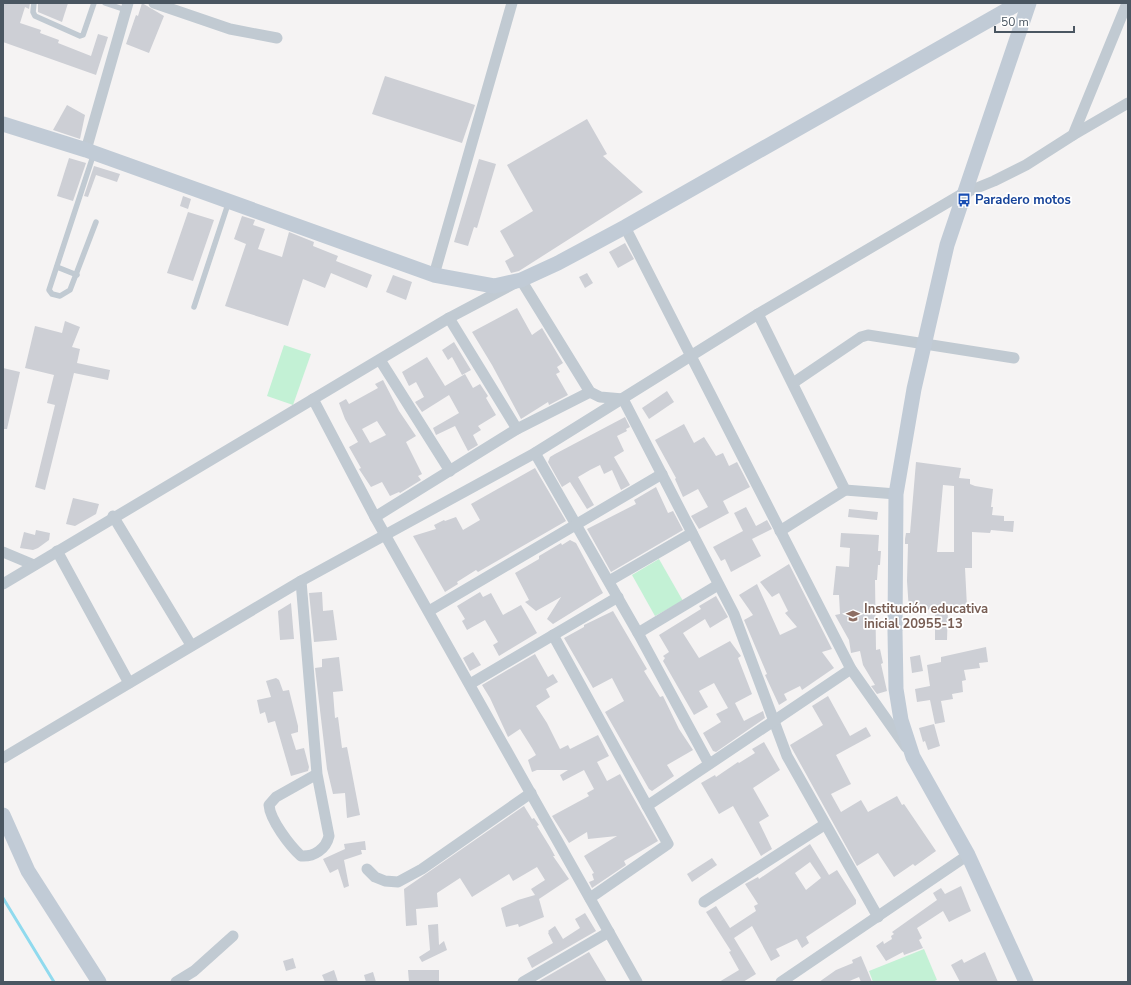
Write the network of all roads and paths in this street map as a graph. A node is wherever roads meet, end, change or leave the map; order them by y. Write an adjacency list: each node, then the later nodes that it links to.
1 (34, 3): 2 (lane)
2 (94, 3)
3 (105, 3): 9 (lane)
4 (154, 3): 10 (street)
5 (512, 3): 21 (street)
6 (1019, 3): 18 (street)
7 (1029, 3): 15 (street)
8 (1127, 4): 13 (street)
9 (127, 6): 14 (street)
10 (277, 38)
11 (1128, 103): 13 (street)
12 (3, 124): 14 (street)
13 (1073, 135): 15 (street)
14 (90, 152): 16 (street); 19 (lane)
15 (962, 194): 24 (street); 26 (street)
16 (229, 201): 21 (street); 23 (lane)
17 (96, 222): 20 (lane)
18 (625, 227): 22 (street); 27 (street)
19 (57, 267): 20 (lane); 20 (lane)
20 (77, 275)
21 (434, 275): 22 (street)
22 (521, 280): 25 (street); 31 (street)
23 (194, 307)
24 (758, 314): 27 (street); 30 (street)
25 (449, 318): 29 (street); 34 (street)
26 (924, 345): 28 (street); 30 (street); 39 (street)
27 (691, 356): 33 (street); 43 (street)
28 (1014, 358)
29 (380, 360): 32 (street); 36 (street)
30 (792, 383): 38 (street)
31 (590, 392): 33 (street); 34 (street)
32 (313, 399): 40 (street); 41 (street)
33 (622, 399): 35 (street); 37 (street)
34 (516, 429): 36 (street)
35 (534, 454): 42 (street); 45 (street)
36 (450, 471): 41 (street)
37 (662, 474): 42 (street); 44 (street)
38 (845, 490): 39 (street); 43 (street)
39 (896, 494): 62 (street)
40 (113, 516): 46 (street); 57 (street)
41 (375, 517): 45 (street)
42 (577, 524): 50 (street); 54 (street)
43 (780, 531): 58 (street)
44 (692, 533): 50 (street); 52 (street)
45 (386, 534): 49 (street); 54 (street)
46 (57, 551): 48 (street); 59 (street)
47 (3, 552): 48 (street)
48 (34, 565): 51 (street)
49 (301, 581): 57 (street); 65 (street)
50 (609, 581): 53 (street)
51 (3, 584)
52 (718, 585): 55 (street); 61 (street)
53 (618, 597): 55 (street); 56 (street)
54 (429, 611): 60 (street)
55 (638, 633): 64 (street)
56 (553, 635): 60 (street); 67 (street)
57 (191, 645): 59 (street)
58 (851, 669): 61 (street); 62 (street)
59 (130, 683): 63 (street)
60 (470, 684): 66 (street)
61 (774, 720): 64 (street); 69 (street)
62 (913, 757): 70 (street)
63 (3, 758)
64 (709, 764): 67 (street)
65 (317, 774): 65 (street)
66 (531, 793): 71 (street); 72 (street)
67 (647, 806): 72 (street)
68 (3, 815): 78 (street)
69 (824, 825): 73 (street); 74 (street)
70 (968, 855): 74 (street); 83 (street)
71 (368, 869)
72 (590, 898): 75 (street)
73 (704, 902)
74 (878, 917): 77 (street)
75 (609, 932): 80 (street); 81 (street)
76 (233, 936): 79 (street)
77 (796, 978): 82 (street)
78 (99, 982)
79 (176, 982)
80 (523, 982)
81 (638, 982)
82 (781, 982)
83 (1026, 982)

